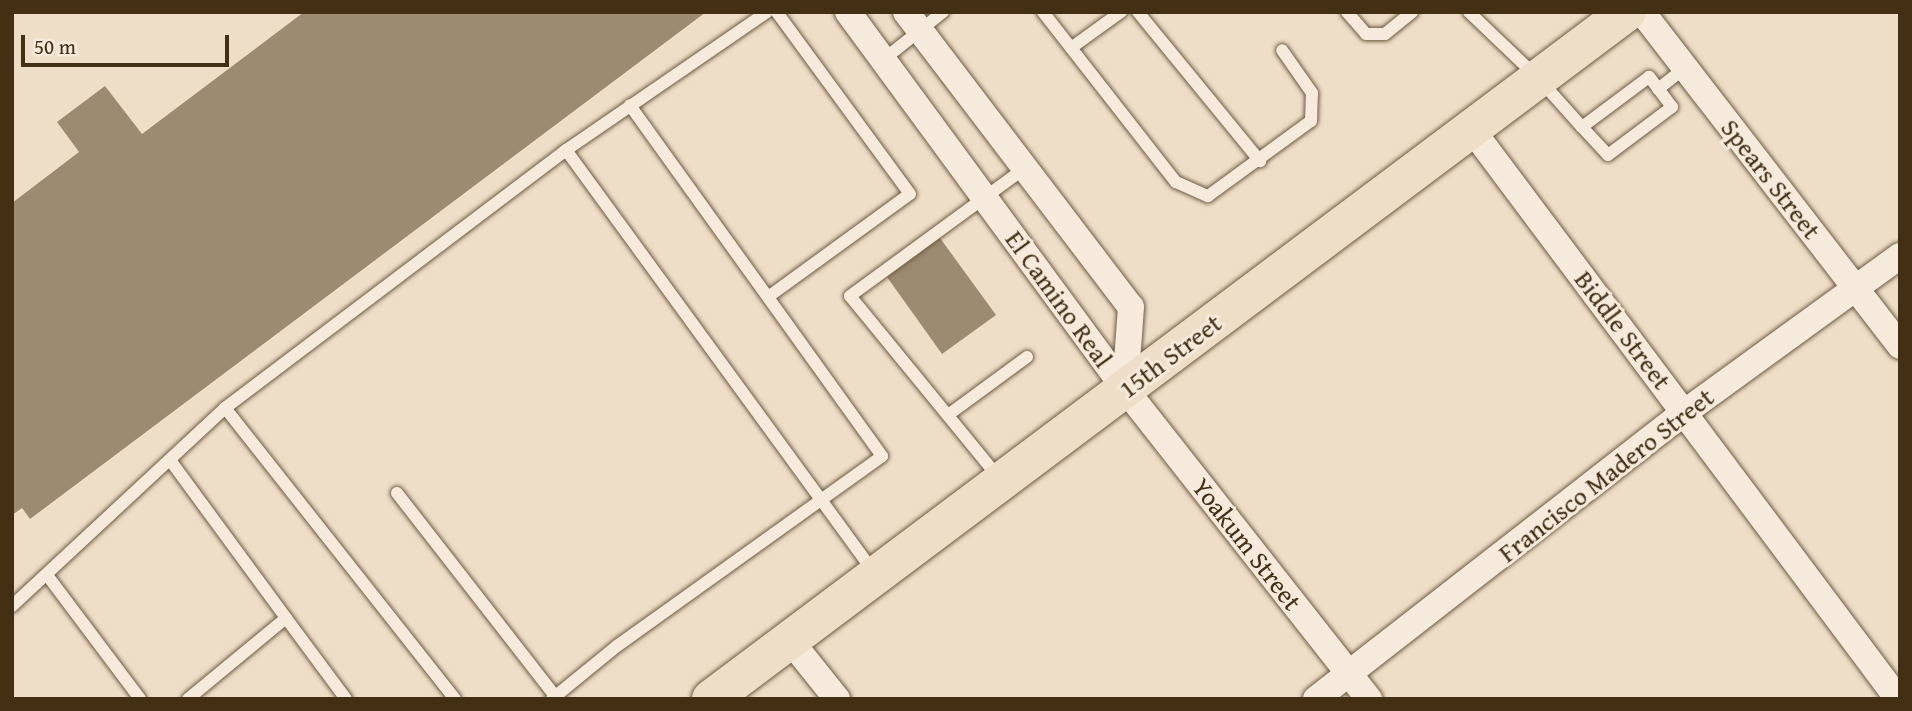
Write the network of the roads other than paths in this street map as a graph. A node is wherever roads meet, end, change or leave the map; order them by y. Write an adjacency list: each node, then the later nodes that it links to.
1 (767, 12): 20 (lane)
2 (777, 12): 29 (lane)
3 (848, 12): 16 (street, El Camino Real)
4 (943, 12): 13 (lane)
5 (1043, 12): 14 (lane)
6 (1121, 12): 14 (lane)
7 (1138, 12): 24 (lane)
8 (1347, 12): 9 (lane)
9 (1412, 12)
10 (1469, 12): 18 (lane)
11 (1627, 12): 18 (main road, 15th Street)
12 (1642, 12): 17 (street, Spears Street)
13 (913, 22): 16 (lane); 25 (street, El Camino Real)
14 (1071, 48): 24 (lane)
15 (1282, 50): 24 (lane)
16 (883, 60): 26 (street, El Camino Real)
17 (1685, 68): 19 (lane); 28 (street, Spears Street)
18 (1539, 79): 21 (lane); 22 (main road, 15th Street)
19 (1658, 89): 21 (lane); 21 (lane)
20 (631, 105): 23 (lane); 29 (lane)
21 (1583, 127)
22 (1473, 131): 32 (main road, 15th Street); 34 (street, Biddle Street)
23 (566, 150): 33 (lane); 39 (lane)
24 (1260, 161)
25 (1025, 168): 26 (lane); 32 (street, El Camino Real)
26 (984, 197): 32 (street, El Camino Real); 35 (lane)
27 (1900, 256): 28 (street, Francisco Madero Street)
28 (1856, 289): 30 (street, Spears Street); 34 (street, Francisco Madero Street)
29 (768, 297): 39 (lane)
30 (1900, 346)
31 (1027, 357): 35 (lane)
32 (1125, 389): 37 (main road, 15th Street); 45 (street, Yoakum Street)
33 (225, 408): 36 (lane); 50 (lane)
34 (1685, 412): 45 (street, Francisco Madero Street); 55 (street, Biddle Street)
35 (948, 415): 37 (lane)
36 (170, 460): 40 (lane); 43 (lane)
37 (1002, 481): 41 (main road, 15th Street)
38 (397, 493): 46 (lane)
39 (822, 500): 41 (lane); 46 (lane)
40 (47, 575): 42 (lane); 47 (lane)
41 (876, 575): 44 (main road, 15th Street)
42 (12, 606)
43 (286, 618): 48 (lane); 49 (lane)
44 (789, 639): 51 (main road, 15th Street); 52 (street)
45 (1350, 673): 53 (street, Francisco Madero Street); 54 (street, Yoakum Street)
46 (554, 697)
47 (140, 699)
48 (188, 699)
49 (346, 699)
50 (455, 699)
51 (711, 699)
52 (837, 699)
53 (1316, 699)
54 (1369, 699)
55 (1899, 699)

